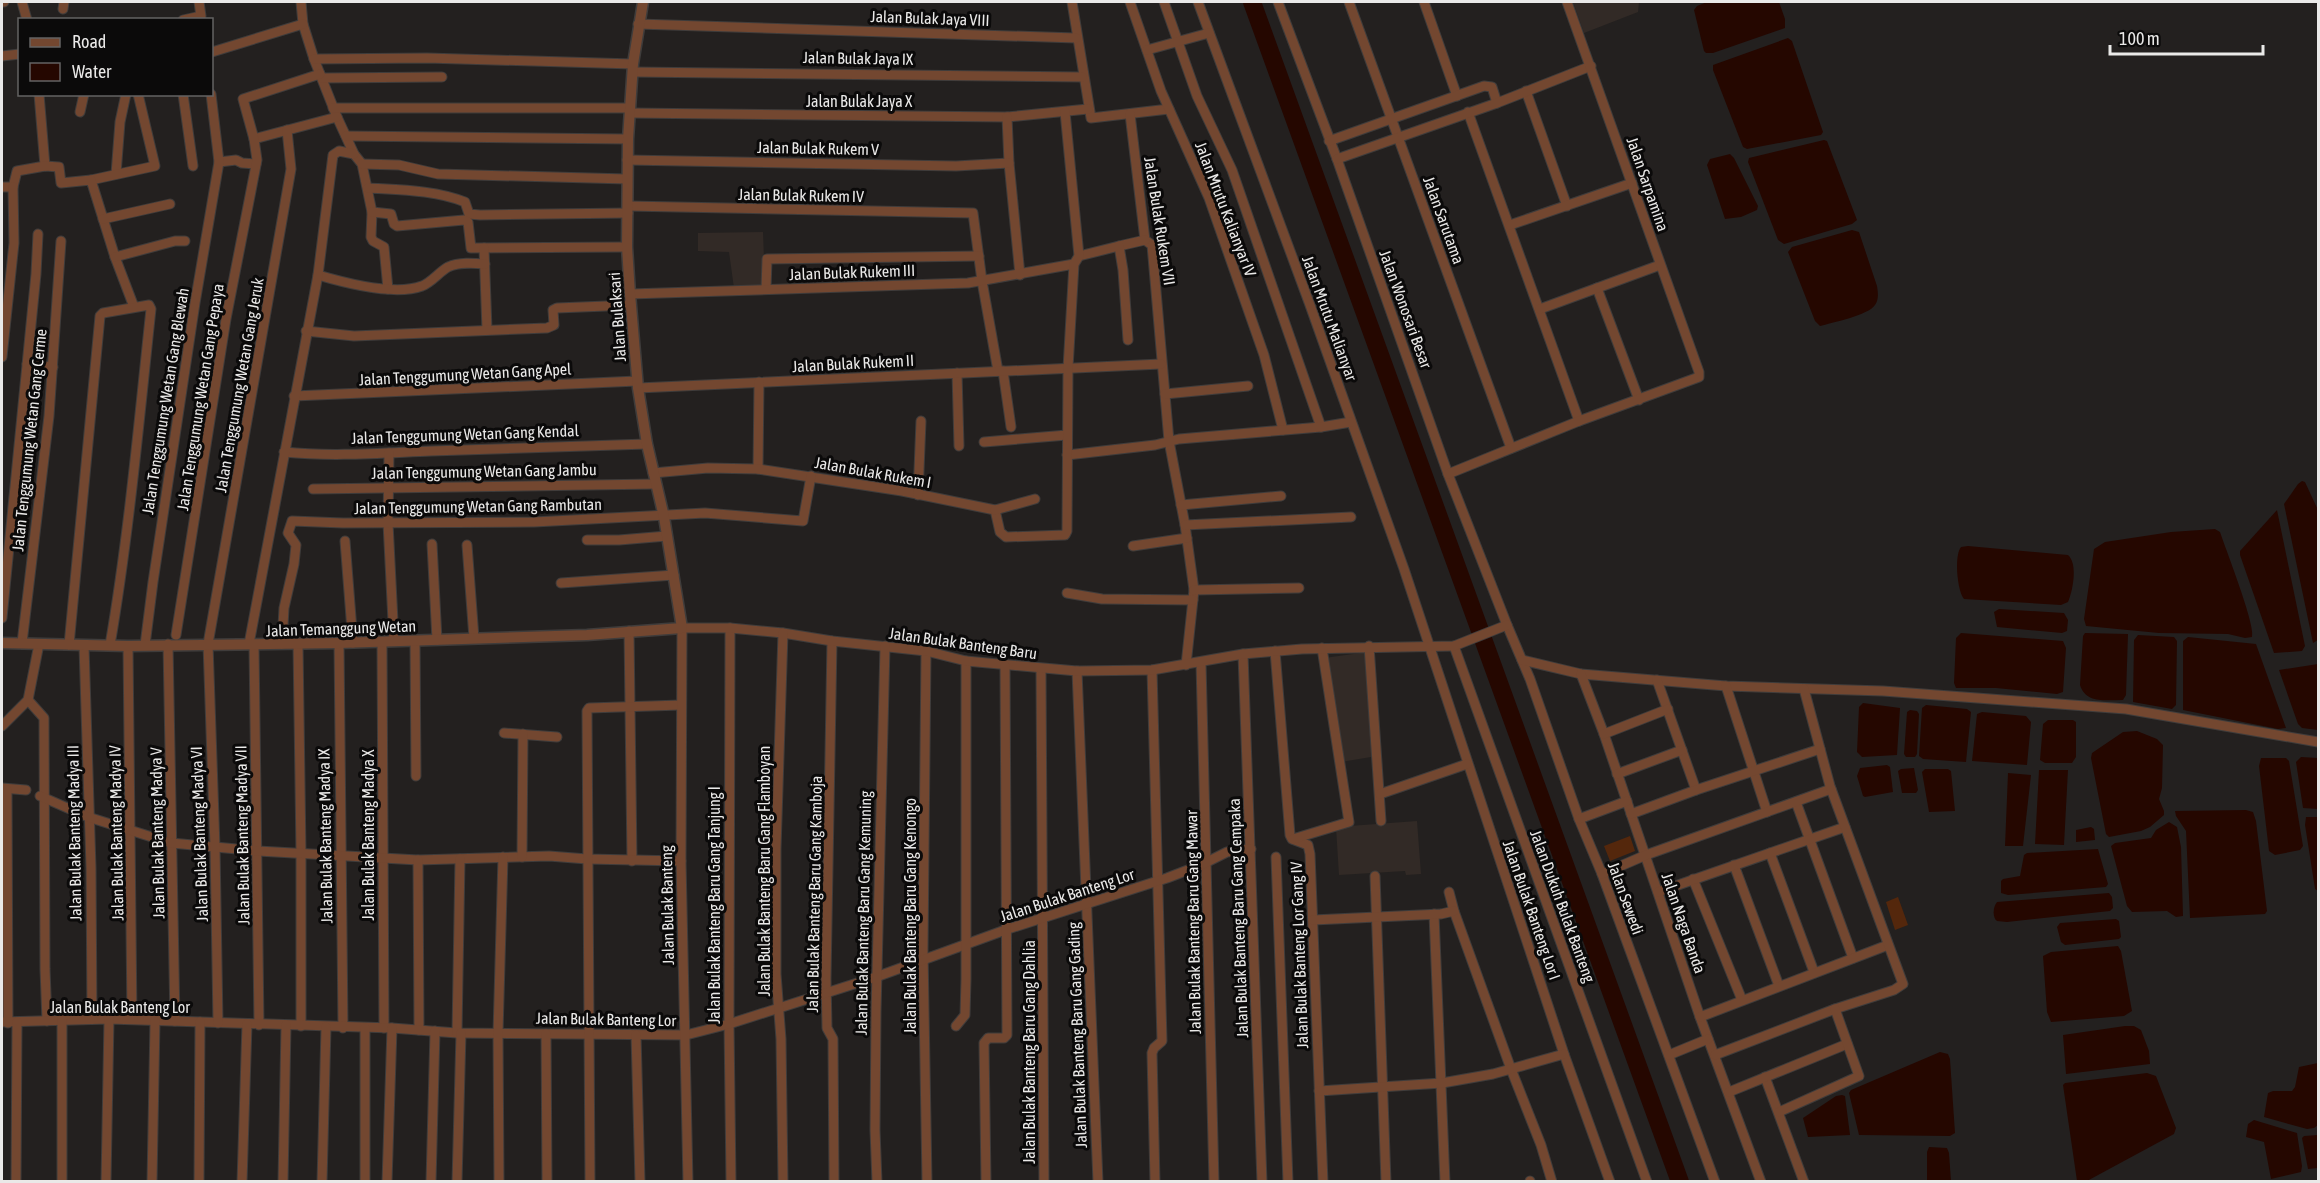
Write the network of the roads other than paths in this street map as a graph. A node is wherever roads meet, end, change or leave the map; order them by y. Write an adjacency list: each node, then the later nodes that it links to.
1 (22, 2): 14 (street)
2 (199, 2): 15 (street)
3 (301, 2): 16 (street)
4 (643, 2): 17 (street, Jalan Bulaksari)
5 (1064, 2): 6 (street)
6 (1072, 2): 19 (street)
7 (1130, 2): 21 (street, Jalan Mrutu Kalianyar IV)
8 (1164, 2): 20 (street)
9 (1198, 2): 18 (street, Jalan Mrutu Malianyar)
10 (1278, 2): 57 (street, Jalan Wonosari Besar)
11 (1349, 2): 50 (street, Jalan Sarutama)
12 (1424, 2): 38 (street)
13 (1567, 2): 26 (street, Jalan Sarpamina)
14 (26, 18)
15 (202, 18)
16 (303, 24): 22 (street); 25 (street)
17 (638, 24): 19 (street, Jalan Bulak Jaya VIII); 27 (street, Jalan Bulaksari)
18 (1209, 33): 20 (street); 122 (street, Jalan Mrutu Malianyar)
19 (1076, 38): 30 (street)
20 (1178, 41): 21 (street); 124 (street)
21 (1147, 50): 42 (street, Jalan Mrutu Kalianyar IV)
22 (213, 52)
23 (18, 54): 24 (street)
24 (2, 56)
25 (314, 58): 27 (street, Jalan Bulak Jaya IX); 28 (street)
26 (1590, 66): 31 (street); 70 (street, Jalan Sarpamina)
27 (633, 68): 30 (street, Jalan Bulak Jaya IX); 43 (street, Jalan Bulaksari)
28 (321, 76): 29 (street); 45 (street); 55 (street, Jalan Tenggumung Wetan Gang Pepaya)
29 (442, 77)
30 (1082, 77): 41 (street)
31 (1527, 91): 39 (street); 75 (street)
32 (39, 96): 65 (street)
33 (84, 96): 44 (street)
34 (126, 96): 67 (street)
35 (138, 96): 67 (street)
36 (183, 96): 66 (street)
37 (211, 96): 61 (street, Jalan Tenggumung Wetan Gang Blewah)
38 (1457, 96): 39 (street); 40 (street)
39 (1497, 103): 47 (street)
40 (1424, 108): 50 (street); 51 (street)
41 (1088, 109): 46 (street, Jalan Bulak Jaya X); 48 (street)
42 (1169, 109): 48 (street); 125 (street, Jalan Mrutu Kalianyar IV)
43 (630, 111): 45 (street, Jalan Bulak Jaya X); 49 (street, Jalan Bulak Jaya X); 56 (street, Jalan Bulaksari)
44 (80, 112)
45 (335, 112): 52 (street, Jalan Bulak Jaya X); 53 (street)
46 (1065, 112): 49 (street, Jalan Bulak Jaya X); 92 (street)
47 (1468, 112): 51 (street); 80 (street)
48 (1130, 114): 82 (street, Jalan Bulak Rukem VII)
49 (1006, 117): 62 (street)
50 (1390, 119): 54 (street, Jalan Sarutama); 57 (street)
51 (1430, 126): 54 (street)
52 (287, 130): 55 (street, Jalan Bulak Jaya X); 176 (street, Jalan Tenggumung Wetan Gang Jeruk)
53 (346, 136): 56 (street); 58 (street)
54 (1397, 137): 59 (street); 131 (street, Jalan Sarutama)
55 (254, 139): 63 (street, Jalan Tenggumung Wetan Gang Pepaya)
56 (628, 139): 60 (street, Jalan Bulaksari)
57 (1329, 141): 59 (street, Jalan Wonosari Besar)
58 (354, 154): 64 (street); 95 (street, Jalan Bulak Banteng Madya VII)
59 (1336, 159): 136 (street, Jalan Wonosari Besar)
60 (627, 160): 62 (street, Jalan Bulak Rukem V); 69 (street, Jalan Bulaksari)
61 (219, 162): 63 (street); 168 (street, Jalan Tenggumung Wetan Gang Blewah)
62 (1009, 163): 96 (street)
63 (256, 164): 171 (street, Jalan Tenggumung Wetan Gang Pepaya)
64 (362, 164): 69 (street); 73 (street)
65 (45, 166): 68 (street); 72 (street)
66 (194, 166)
67 (116, 174): 68 (street)
68 (91, 180): 79 (street)
69 (627, 180): 76 (street, Jalan Bulaksari)
70 (1632, 183): 75 (street); 94 (street, Jalan Sarpamina)
71 (2, 187): 72 (street)
72 (13, 187): 89 (street)
73 (368, 188): 77 (street); 78 (street)
74 (170, 204): 79 (street)
75 (1567, 206): 80 (street)
76 (628, 209): 78 (street, Jalan Bulak Rukem IV); 86 (street, Jalan Bulaksari); 91 (street, Jalan Bulak Rukem IV)
77 (372, 212): 78 (street, Jalan Bulak Rukem IV); 99 (street)
78 (468, 218): 87 (street)
79 (103, 219): 90 (street)
80 (1510, 225): 103 (street)
81 (38, 234): 108 (street)
82 (1145, 240): 85 (street, Jalan Bulak Rukem III); 109 (street, Jalan Bulak Rukem VII)
83 (61, 241): 110 (street, Jalan Tenggumung Wetan Gang Cerme)
84 (185, 241): 90 (street)
85 (1119, 246): 92 (street, Jalan Bulak Rukem III); 106 (street)
86 (627, 247): 87 (street); 101 (street, Jalan Bulaksari)
87 (484, 248): 93 (street)
88 (2, 256): 89 (street)
89 (12, 256): 107 (street)
90 (115, 256): 102 (street)
91 (979, 256): 97 (street); 100 (street)
92 (1077, 260): 96 (street, Jalan Bulak Rukem III); 111 (street)
93 (485, 264): 99 (street); 104 (street)
94 (1660, 265): 98 (street); 119 (street, Jalan Sarpamina)
95 (318, 275): 99 (street); 105 (street, Jalan Bulak Banteng Madya VII)
96 (1020, 275): 97 (street, Jalan Bulak Rukem III)
97 (982, 281): 100 (street, Jalan Bulak Rukem III); 112 (street)
98 (1597, 288): 103 (street); 119 (street)
99 (388, 289)
100 (766, 289): 101 (street, Jalan Bulak Rukem III)
101 (630, 300): 104 (street, Jalan Bulak Rukem III); 115 (street, Jalan Bulaksari)
102 (134, 307): 174 (street); 175 (street)
103 (1540, 309): 121 (street)
104 (487, 330): 105 (street)
105 (306, 331): 118 (street, Jalan Bulak Banteng Madya VII)
106 (1128, 340)
107 (2, 357)
108 (27, 364): 110 (street); 162 (street)
109 (1161, 364): 111 (street, Jalan Bulak Rukem II); 117 (street, Jalan Bulak Rukem VII)
110 (53, 367): 170 (street, Jalan Tenggumung Wetan Gang Cerme)
111 (1068, 368): 112 (street, Jalan Bulak Rukem II); 126 (street)
112 (1000, 371): 113 (street, Jalan Bulak Rukem II); 123 (street)
113 (957, 373): 114 (street, Jalan Bulak Rukem II); 130 (street)
114 (759, 382): 115 (street, Jalan Bulak Rukem II); 135 (street)
115 (638, 384): 118 (street, Jalan Tenggumung Wetan Gang Apel); 129 (street, Jalan Bulaksari)
116 (1248, 386): 117 (street)
117 (1165, 394): 127 (street, Jalan Bulak Rukem VII)
118 (294, 396): 132 (street, Jalan Bulak Banteng Madya VII)
119 (1639, 400): 121 (street)
120 (921, 421): 141 (street)
121 (1579, 421): 131 (street)
122 (1352, 422): 124 (street); 192 (street, Jalan Mrutu Malianyar)
123 (1011, 427)
124 (1321, 427): 125 (street)
125 (1282, 430): 127 (street)
126 (1067, 435): 128 (street); 134 (street)
127 (1169, 441): 134 (street); 144 (street, Jalan Bulak Rukem VII)
128 (984, 442)
129 (646, 444): 133 (street, Jalan Tenggumung Wetan Gang Kendal); 138 (street, Jalan Bulaksari)
130 (959, 446)
131 (1511, 448): 136 (street)
132 (284, 452): 133 (street, Jalan Tenggumung Wetan Gang Kendal); 180 (street, Jalan Bulak Banteng Madya VII)
133 (389, 453): 139 (street)
134 (1067, 455): 145 (street)
135 (758, 469): 137 (street, Jalan Bulak Rukem I); 138 (street, Jalan Bulak Rukem I)
136 (1448, 474): 164 (street, Jalan Wonosari Besar)
137 (811, 476): 141 (street, Jalan Bulak Rukem I); 146 (street, Jalan Tenggumung Wetan Gang Rambutan)
138 (655, 478): 139 (street, Jalan Tenggumung Wetan Gang Jambu); 146 (street, Jalan Bulaksari)
139 (387, 487): 140 (street, Jalan Tenggumung Wetan Gang Jambu); 148 (street)
140 (313, 489)
141 (918, 495): 145 (street, Jalan Bulak Rukem I)
142 (1281, 496): 144 (street)
143 (1035, 499): 145 (street)
144 (1181, 505): 149 (street, Jalan Bulak Rukem VII)
145 (995, 510)
146 (664, 517): 148 (street, Jalan Tenggumung Wetan Gang Rambutan); 150 (street, Jalan Bulaksari)
147 (1351, 517): 149 (street)
148 (388, 523): 172 (street, Jalan Tenggumung Wetan Gang Rambutan); 177 (street)
149 (1185, 525): 151 (street, Jalan Bulak Rukem VII)
150 (667, 536): 152 (street); 157 (street, Jalan Bulaksari)
151 (1187, 538): 156 (street); 161 (street, Jalan Bulak Rukem VII)
152 (587, 540)
153 (345, 541): 184 (street)
154 (432, 544): 173 (street)
155 (467, 545): 169 (street)
156 (1134, 546)
157 (674, 575): 158 (street); 163 (street, Jalan Bulaksari)
158 (561, 583)
159 (1299, 588): 161 (street)
160 (1067, 593): 161 (street)
161 (1194, 595): 199 (street, Jalan Bulak Rukem VII)
162 (2, 618)
163 (682, 623): 165 (street, Jalan Bulak Banteng Baru); 166 (street, Jalan Temanggung Wetan); 210 (street, Jalan Bulak Banteng)
164 (1507, 626): 187 (street, Jalan Bulak Banteng Baru); 197 (street, Jalan Sewedi)
165 (730, 628): 167 (street, Jalan Bulak Banteng Baru); 298 (street, Jalan Bulak Banteng Baru Gang Tanjung I)
166 (629, 631): 169 (street, Jalan Temanggung Wetan); 211 (street)
167 (783, 633): 179 (street, Jalan Bulak Banteng Baru); 283 (street, Jalan Bulak Banteng Baru Gang Flamboyan)
168 (146, 638): 171 (street, Jalan Temanggung Wetan); 189 (street, Jalan Temanggung Wetan)
169 (474, 638): 173 (street, Jalan Temanggung Wetan)
170 (23, 640): 182 (street, Jalan Temanggung Wetan); 185 (street, Jalan Temanggung Wetan)
171 (173, 640): 176 (street, Jalan Temanggung Wetan); 242 (street, Jalan Bulak Banteng Madya V)
172 (282, 640): 180 (street, Jalan Temanggung Wetan); 186 (street, Jalan Temanggung Wetan)
173 (438, 640): 178 (street, Jalan Temanggung Wetan)
174 (69, 641): 185 (street, Jalan Temanggung Wetan); 188 (street, Jalan Temanggung Wetan)
175 (110, 641): 188 (street, Jalan Temanggung Wetan); 189 (street, Jalan Temanggung Wetan)
176 (209, 641): 180 (street, Jalan Temanggung Wetan); 243 (street, Jalan Bulak Banteng Madya VI)
177 (394, 641): 178 (street, Jalan Temanggung Wetan); 181 (street, Jalan Temanggung Wetan)
178 (414, 641): 224 (street)
179 (832, 641): 190 (street, Jalan Bulak Banteng Baru); 281 (street, Jalan Bulak Banteng Baru Gang Kamboja)
180 (251, 642): 245 (street, Jalan Bulak Banteng Madya VII)
181 (382, 642): 184 (street, Jalan Temanggung Wetan); 253 (street, Jalan Bulak Banteng Madya X)
182 (2, 643)
183 (339, 643): 184 (street, Jalan Temanggung Wetan); 186 (street, Jalan Temanggung Wetan); 249 (street, Jalan Bulak Banteng Madya IX)
184 (352, 643)
185 (39, 644): 209 (street)
186 (298, 644): 246 (street)
187 (1457, 645): 192 (street, Jalan Bulak Banteng Baru); 360 (street, Jalan Dukuh Bulak Banteng)
188 (84, 646): 235 (street, Jalan Bulak Banteng Madya III)
189 (128, 646): 239 (street, Jalan Bulak Banteng Madya IV)
190 (885, 646): 194 (street, Jalan Bulak Banteng Baru); 279 (street, Jalan Bulak Banteng Baru Gang Kemuning)
191 (1369, 646): 192 (street, Jalan Bulak Banteng Baru); 193 (street, Jalan Bulak Banteng Baru); 229 (street)
192 (1430, 647): 221 (street, Jalan Bulak Banteng Lor I)
193 (1322, 648): 195 (street, Jalan Bulak Banteng Baru); 240 (street)
194 (926, 651): 198 (street, Jalan Bulak Banteng Baru); 277 (street, Jalan Bulak Banteng Baru Gang Kenongo)
195 (1275, 651): 196 (street, Jalan Bulak Banteng Baru); 240 (street, Jalan Bulak Banteng Lor Gang IV)
196 (1243, 654): 200 (street, Jalan Bulak Banteng Baru); 244 (street, Jalan Bulak Banteng Baru Gang Cempaka)
197 (1522, 660): 205 (street); 236 (street, Jalan Sewedi)
198 (966, 661): 201 (street, Jalan Bulak Banteng Baru); 274 (street)
199 (1186, 663): 200 (street, Jalan Bulak Banteng Baru); 203 (street, Jalan Bulak Banteng Baru)
200 (1201, 663): 259 (street, Jalan Bulak Banteng Baru Gang Mawar)
201 (1005, 666): 202 (street, Jalan Bulak Banteng Baru); 273 (street)
202 (1041, 670): 204 (street, Jalan Bulak Banteng Baru); 271 (street, Jalan Bulak Banteng Baru Gang Dahlia)
203 (1152, 670): 204 (street, Jalan Bulak Banteng Baru); 264 (street)
204 (1077, 671): 267 (street, Jalan Bulak Banteng Baru Gang Gading)
205 (1581, 674): 206 (street); 216 (street, Jalan Naga Banda)
206 (1657, 680): 207 (street); 212 (street)
207 (1726, 686): 208 (street); 222 (street)
208 (1804, 689): 218 (street); 219 (street)
209 (28, 700): 213 (street); 230 (street)
210 (681, 705): 211 (street); 258 (street, Jalan Bulak Banteng)
211 (628, 706): 256 (street); 257 (street)
212 (1668, 709): 216 (street); 220 (street)
213 (2, 726)
214 (504, 733): 215 (street)
215 (523, 734): 217 (street); 251 (street)
216 (1604, 734): 223 (street, Jalan Naga Banda)
217 (558, 737)
218 (2319, 742)
219 (1820, 749): 222 (street); 226 (street)
220 (1682, 750): 223 (street); 228 (street)
221 (1467, 765): 229 (street); 316 (street, Jalan Bulak Banteng Lor I)
222 (1754, 772): 228 (street); 233 (street)
223 (1617, 774): 231 (street, Jalan Naga Banda)
224 (416, 776)
225 (4, 789): 227 (street); 293 (street)
226 (1831, 789): 232 (street); 238 (street)
227 (26, 790)
228 (1696, 790): 234 (street)
229 (1380, 794): 237 (street)
230 (43, 798): 235 (street); 290 (street)
231 (1627, 801): 234 (street, Jalan Naga Banda); 236 (street)
232 (1796, 802): 233 (street); 241 (street)
233 (1767, 812): 248 (street)
234 (1631, 814): 248 (street, Jalan Naga Banda)
235 (88, 817): 239 (street); 287 (street, Jalan Bulak Banteng Madya III)
236 (1579, 819): 261 (street, Jalan Sewedi)
237 (1382, 821)
238 (1845, 827): 241 (street); 275 (street)
239 (131, 831): 242 (street); 289 (street, Jalan Bulak Banteng Madya IV)
240 (1292, 839): 272 (street, Jalan Bulak Banteng Lor Gang IV)
241 (1810, 839): 247 (street); 276 (street)
242 (171, 843): 243 (street); 292 (street, Jalan Bulak Banteng Madya V)
243 (215, 847): 245 (street); 295 (street, Jalan Bulak Banteng Madya VI)
244 (1251, 849): 259 (street, Jalan Bulak Banteng Lor); 353 (street, Jalan Bulak Banteng Baru Gang Cempaka)
245 (258, 851): 246 (street); 297 (street, Jalan Bulak Banteng Madya VII)
246 (301, 853): 249 (street); 300 (street)
247 (1770, 853): 260 (street); 278 (street)
248 (1646, 855): 261 (street); 266 (street, Jalan Naga Banda)
249 (340, 856): 253 (street); 303 (street, Jalan Bulak Banteng Madya IX)
250 (503, 857): 251 (street); 254 (street); 309 (street)
251 (522, 857): 256 (street)
252 (1276, 857): 354 (street)
253 (382, 858): 255 (street); 304 (street, Jalan Bulak Banteng Madya X)
254 (460, 859): 255 (street); 308 (street)
255 (418, 860): 306 (street)
256 (587, 860): 257 (street); 311 (street)
257 (632, 861): 258 (street)
258 (681, 861): 313 (street, Jalan Bulak Banteng)
259 (1206, 862): 264 (street, Jalan Bulak Banteng Lor); 352 (street, Jalan Bulak Banteng Baru Gang Mawar)
260 (1734, 865): 263 (street); 280 (street)
261 (1602, 874): 317 (street, Jalan Sewedi)
262 (1375, 876): 270 (street)
263 (1693, 879): 266 (street); 282 (street)
264 (1159, 880): 267 (street, Jalan Bulak Banteng Lor); 351 (street)
265 (1449, 892): 268 (street)
266 (1658, 892): 285 (street, Jalan Naga Banda)
267 (1087, 905): 271 (street, Jalan Bulak Banteng Lor); 350 (street, Jalan Bulak Banteng Baru Gang Gading)
268 (1454, 911): 269 (street); 319 (street)
269 (1434, 914): 270 (street); 321 (street)
270 (1376, 917): 272 (street); 322 (street)
271 (1044, 919): 273 (street, Jalan Bulak Banteng Lor); 349 (street, Jalan Bulak Banteng Baru Gang Dahlia)
272 (1313, 920): 323 (street, Jalan Bulak Banteng Lor Gang IV)
273 (1008, 929): 274 (street, Jalan Bulak Banteng Lor); 348 (street)
274 (966, 944): 277 (street, Jalan Bulak Banteng Lor); 301 (street)
275 (1888, 945): 276 (street); 284 (street)
276 (1853, 958): 278 (street)
277 (923, 959): 279 (street, Jalan Bulak Banteng Lor); 347 (street, Jalan Bulak Banteng Baru Gang Kenongo)
278 (1814, 972): 280 (street)
279 (876, 976): 281 (street, Jalan Bulak Banteng Lor); 346 (street, Jalan Bulak Banteng Baru Gang Kemuning)
280 (1779, 986): 282 (street)
281 (827, 992): 283 (street, Jalan Bulak Banteng Lor); 345 (street, Jalan Bulak Banteng Baru Gang Kamboja)
282 (1742, 1000): 285 (street)
283 (779, 1007): 298 (street, Jalan Bulak Banteng Lor); 344 (street, Jalan Bulak Banteng Baru Gang Flamboyan)
284 (1835, 1009): 315 (street); 318 (street)
285 (1700, 1017): 314 (street, Jalan Naga Banda)
286 (62, 1019): 287 (street, Jalan Bulak Banteng Lor); 290 (street, Jalan Bulak Banteng Lor); 327 (street)
287 (92, 1019): 288 (street, Jalan Bulak Banteng Lor)
288 (109, 1019): 289 (street, Jalan Bulak Banteng Lor); 328 (street)
289 (132, 1019): 291 (street, Jalan Bulak Banteng Lor)
290 (47, 1021): 293 (street, Jalan Bulak Banteng Lor)
291 (155, 1021): 292 (street, Jalan Bulak Banteng Lor); 329 (street)
292 (175, 1021): 294 (street, Jalan Bulak Banteng Lor)
293 (9, 1022): 326 (street)
294 (200, 1022): 295 (street, Jalan Bulak Banteng Lor); 330 (street)
295 (218, 1023): 296 (street, Jalan Bulak Banteng Lor)
296 (247, 1024): 297 (street, Jalan Bulak Banteng Lor); 331 (street)
297 (259, 1024): 299 (street, Jalan Bulak Banteng Lor)
298 (729, 1024): 313 (street, Jalan Bulak Banteng Lor); 343 (street, Jalan Bulak Banteng Baru Gang Tanjung I)
299 (286, 1025): 300 (street, Jalan Bulak Banteng Lor); 332 (street)
300 (301, 1026): 302 (street, Jalan Bulak Banteng Lor)
301 (956, 1026)
302 (326, 1027): 303 (street, Jalan Bulak Banteng Lor); 333 (street)
303 (343, 1028): 305 (street, Jalan Bulak Banteng Lor)
304 (388, 1028): 305 (street, Jalan Bulak Banteng Lor); 306 (street, Jalan Bulak Banteng Lor); 335 (street, Jalan Bulak Banteng Madya X)
305 (365, 1029): 334 (street)
306 (419, 1030): 307 (street, Jalan Bulak Banteng Lor)
307 (435, 1031): 308 (street, Jalan Bulak Banteng Lor); 336 (street)
308 (459, 1034): 309 (street, Jalan Bulak Banteng Lor); 337 (street)
309 (498, 1034): 310 (street, Jalan Bulak Banteng Lor); 338 (street)
310 (546, 1034): 311 (street, Jalan Bulak Banteng Lor); 339 (street)
311 (589, 1034): 312 (street, Jalan Bulak Banteng Lor); 340 (street)
312 (636, 1035): 313 (street, Jalan Bulak Banteng Lor); 341 (street)
313 (686, 1035): 342 (street, Jalan Bulak Banteng)
314 (1708, 1039): 317 (street); 318 (street, Jalan Naga Banda)
315 (1847, 1044): 320 (street); 325 (street)
316 (1564, 1054): 319 (street); 359 (street, Jalan Bulak Banteng Lor I)
317 (1669, 1055): 361 (street, Jalan Sewedi)
318 (1715, 1055): 324 (street, Jalan Naga Banda)
319 (1511, 1069): 321 (street); 358 (street)
320 (1765, 1077): 324 (street); 325 (street)
321 (1442, 1083): 322 (street); 357 (street)
322 (1382, 1088): 323 (street); 356 (street)
323 (1319, 1091): 355 (street, Jalan Bulak Banteng Lor Gang IV)
324 (1729, 1092): 362 (street, Jalan Naga Banda)
325 (1779, 1112): 363 (street)
326 (16, 1182)
327 (62, 1182)
328 (106, 1182)
329 (152, 1182)
330 (199, 1182)
331 (242, 1182)
332 (283, 1182)
333 (322, 1182)
334 (365, 1182)
335 (387, 1182)
336 (431, 1182)
337 (457, 1182)
338 (500, 1182)
339 (546, 1182)
340 (590, 1182)
341 (640, 1182)
342 (688, 1182)
343 (731, 1182)
344 (783, 1182)
345 (834, 1182)
346 (877, 1182)
347 (927, 1182)
348 (986, 1182)
349 (1044, 1182)
350 (1098, 1182)
351 (1155, 1182)
352 (1214, 1182)
353 (1262, 1182)
354 (1288, 1182)
355 (1323, 1182)
356 (1386, 1182)
357 (1445, 1182)
358 (1552, 1182)
359 (1610, 1182)
360 (1647, 1182)
361 (1715, 1182)
362 (1761, 1182)
363 (1804, 1182)

